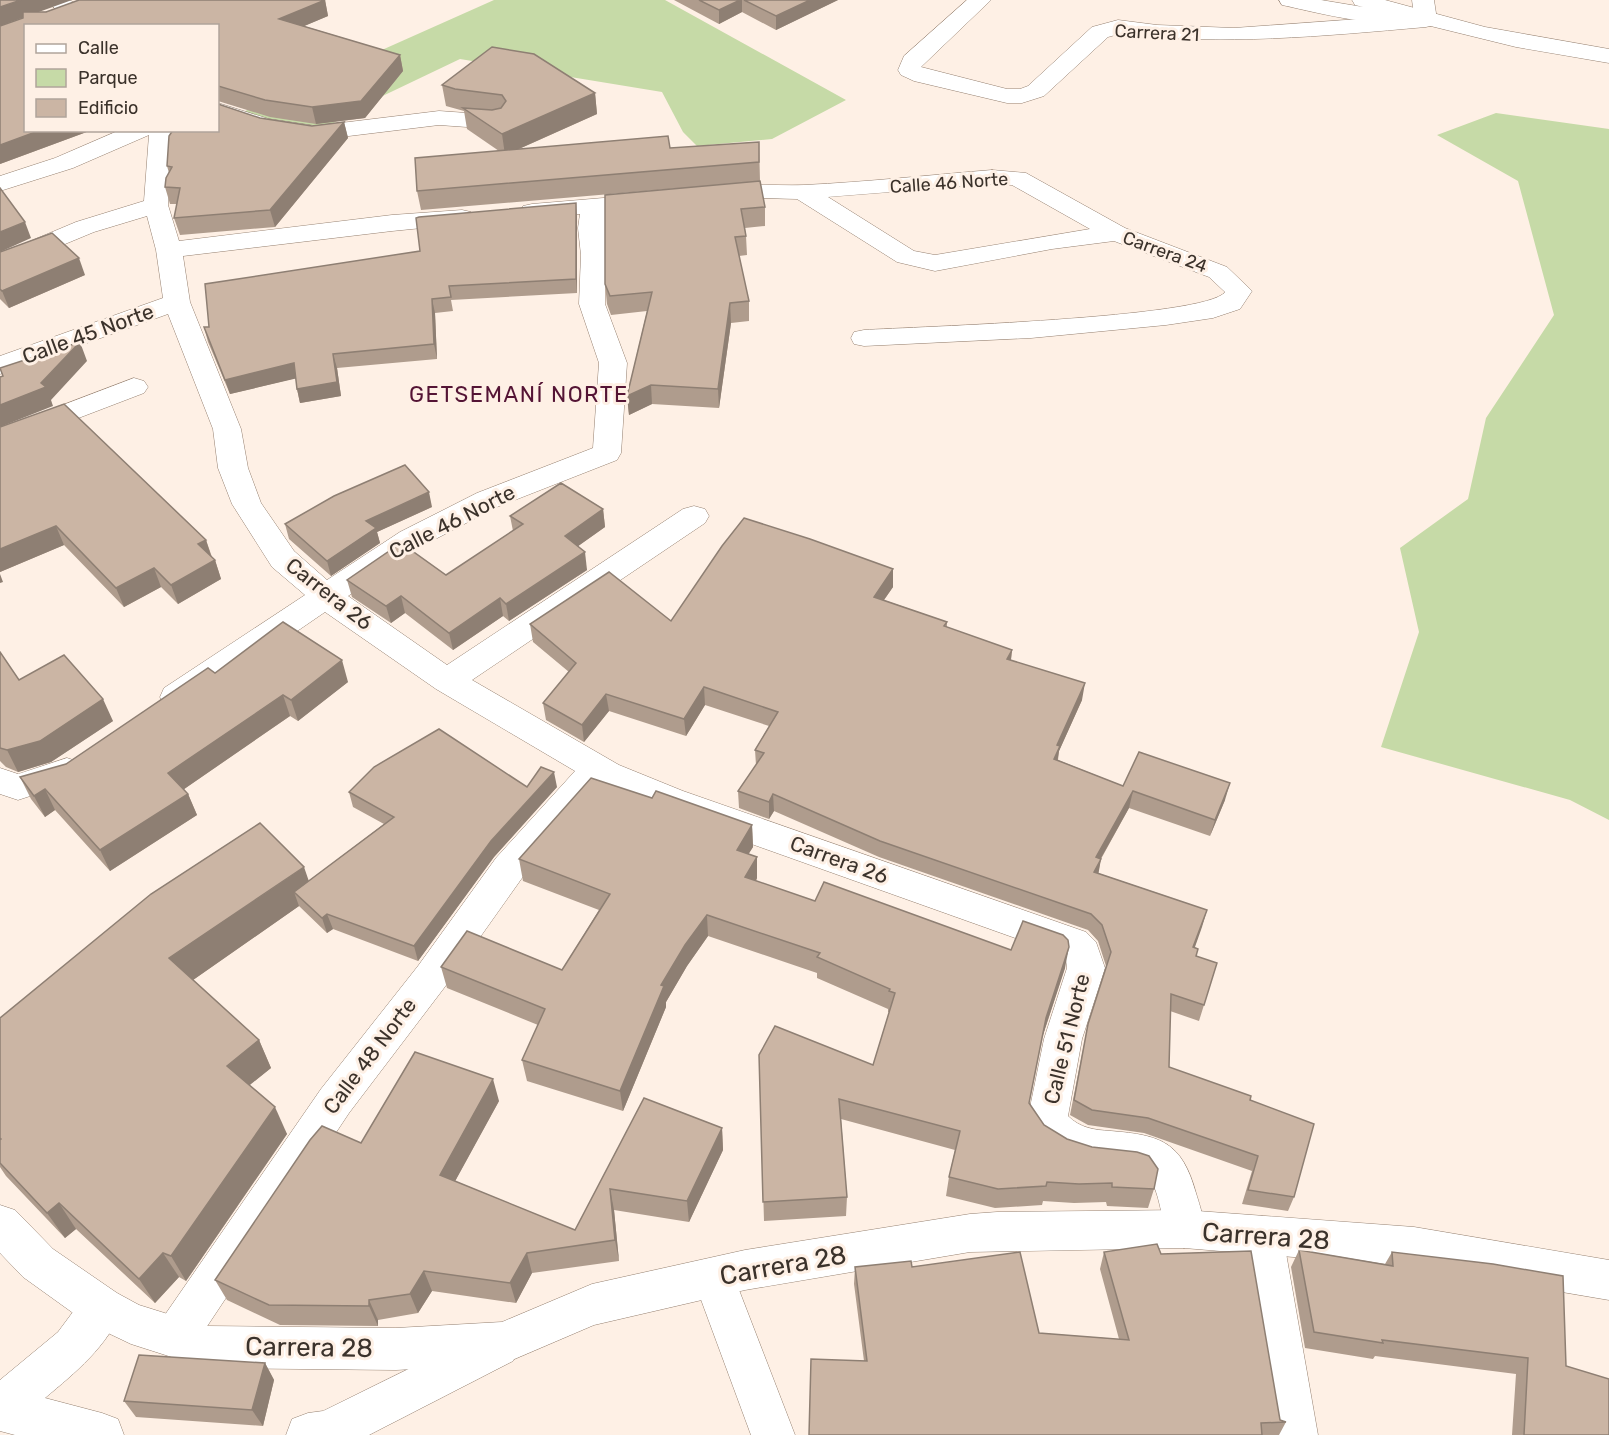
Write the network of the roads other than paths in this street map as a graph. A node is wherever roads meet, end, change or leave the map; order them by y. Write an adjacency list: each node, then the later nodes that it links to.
1 (980, 0): 5 (main road, Carrera 21)
2 (1290, 0): 5 (main road)
3 (1363, 0): 5 (main road)
4 (72, 5): 6 (main road); 7 (main road)
5 (1424, 10): 8 (main road)
6 (47, 20)
7 (89, 24)
8 (1609, 56)
9 (219, 110): 10 (main road)
10 (495, 122)
11 (136, 132): 13 (main road)
12 (161, 132): 15 (main road, Carrera 26)
13 (0, 184)
14 (803, 192): 16 (main road); 17 (main road, Calle 46 Norte); 17 (main road, Carrera 24)
15 (156, 205): 18 (main road, Carrera 26); 19 (main road)
16 (594, 206): 18 (main road); 26 (main road, Calle 46 Norte)
17 (1116, 233): 21 (main road, Carrera 24)
18 (169, 250): 20 (main road, Carrera 26)
19 (0, 263)
20 (177, 302): 22 (main road, Calle 45 Norte); 26 (main road, Carrera 26)
21 (864, 338)
22 (0, 365)
23 (134, 387): 24 (main road)
24 (0, 439)
25 (694, 516): 27 (main road)
26 (326, 596): 27 (main road, Carrera 26); 28 (main road, Calle 46 Norte)
27 (447, 681): 31 (main road, Carrera 26)
28 (150, 714)
29 (92, 754): 30 (main road)
30 (0, 781)
31 (594, 781): 32 (main road, Carrera 26); 39 (main road, Calle 48 Norte)
32 (1073, 943): 34 (main road, Calle 51 Norte)
33 (0, 1224): 38 (main road, Carrera 28)
34 (1184, 1229): 35 (main road, Carrera 28); 36 (main road, Carrera 28)
35 (1262, 1236): 37 (main road, Carrera 28); 45 (main road)
36 (714, 1278): 40 (main road, Carrera 28); 44 (main road)
37 (1609, 1280)
38 (102, 1308): 39 (main road, Carrera 28); 41 (main road)
39 (175, 1337): 40 (main road, Carrera 28)
40 (503, 1343): 43 (main road)
41 (0, 1409): 42 (main road)
42 (102, 1435)
43 (308, 1435)
44 (773, 1435)
45 (1296, 1435)

